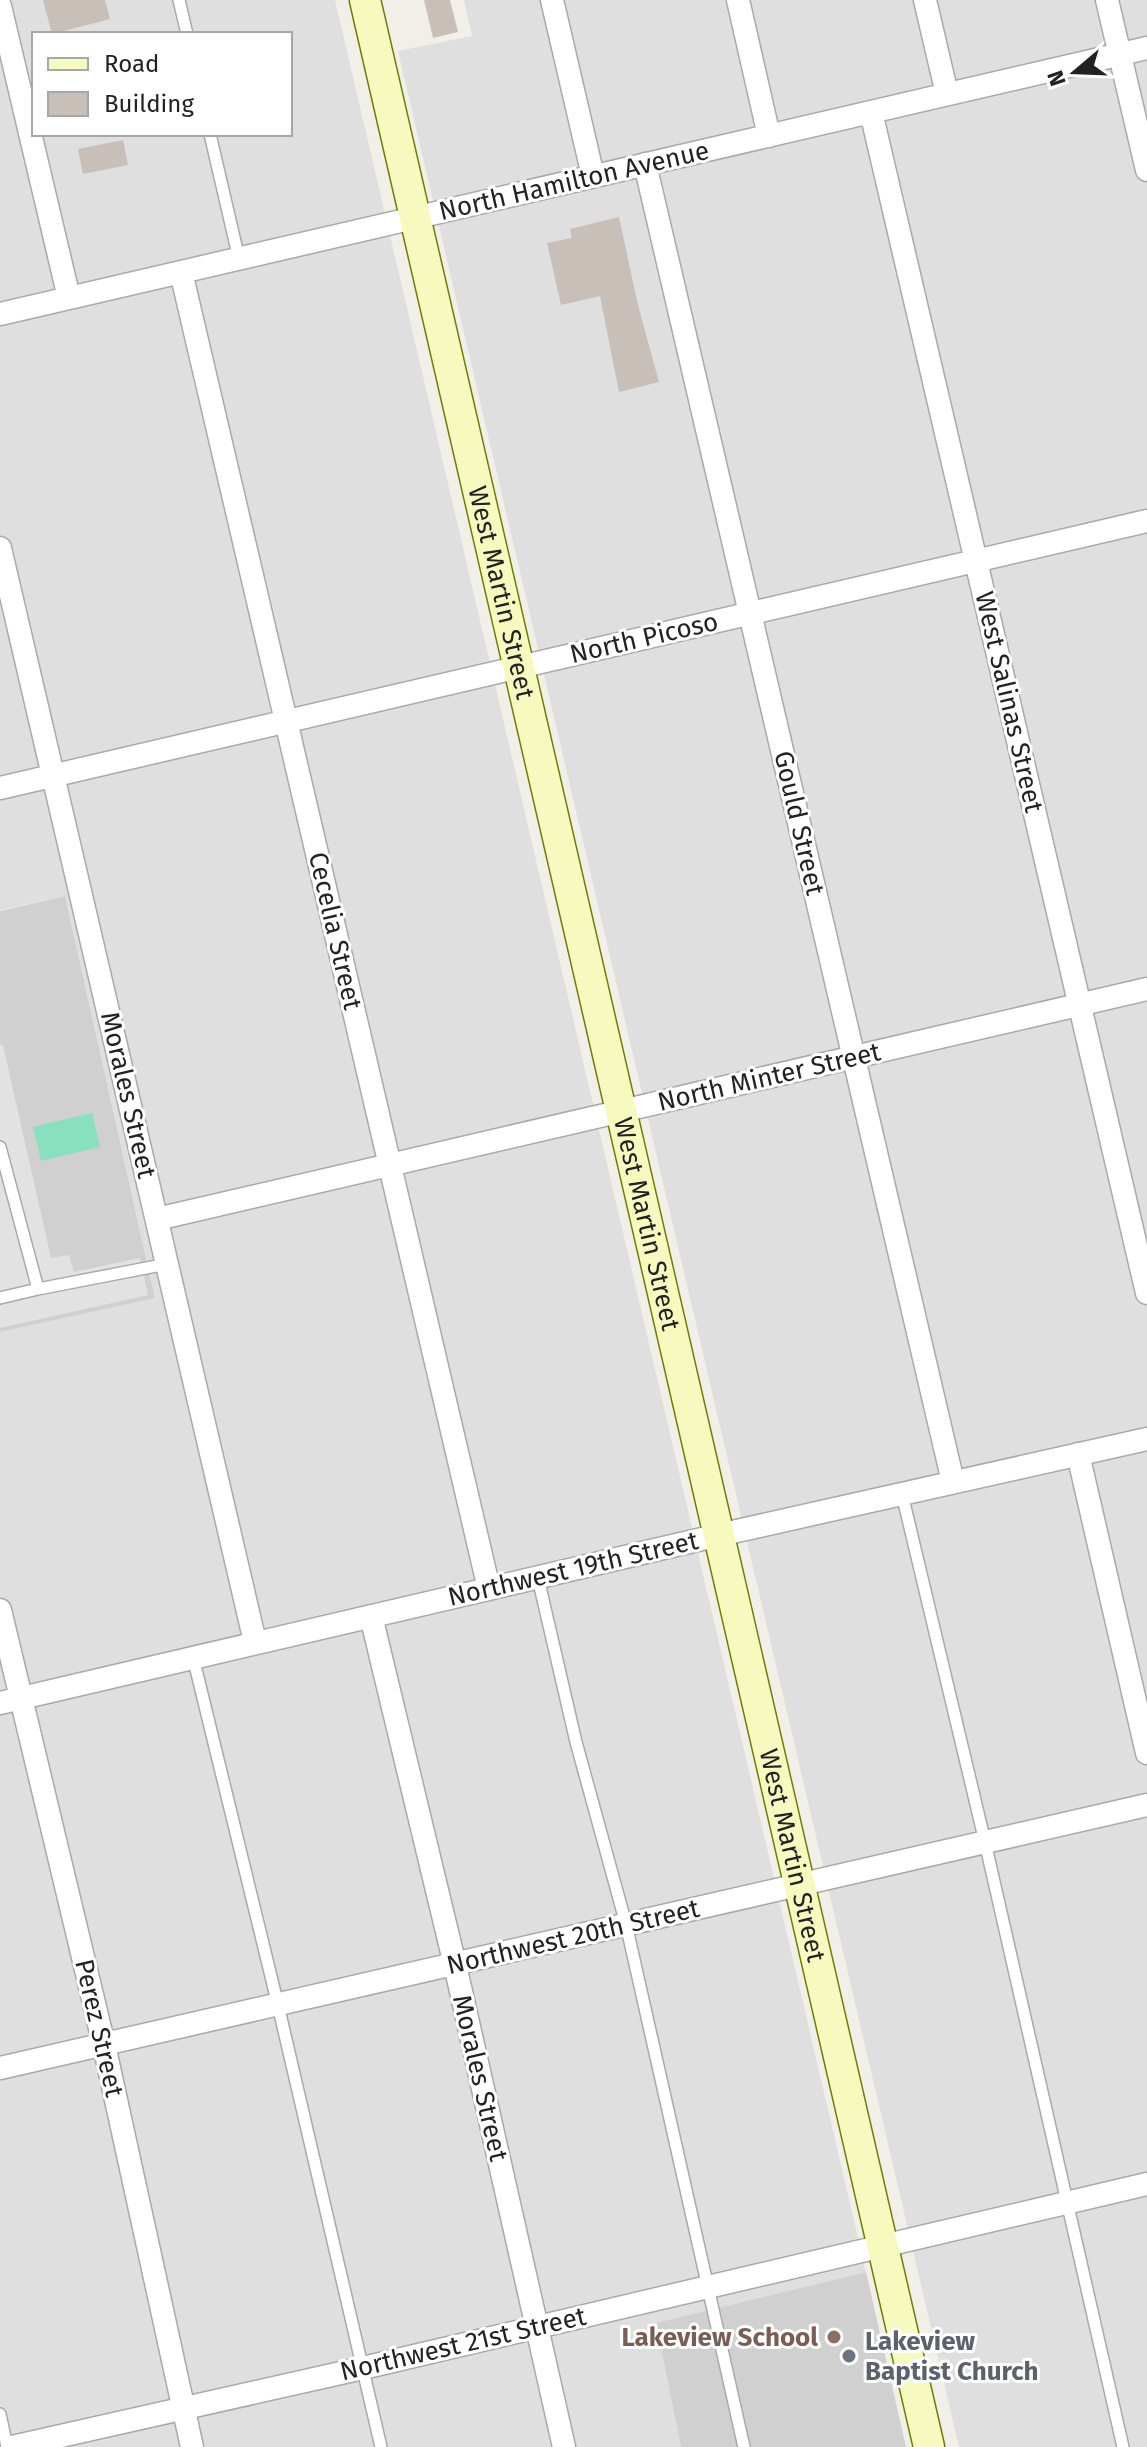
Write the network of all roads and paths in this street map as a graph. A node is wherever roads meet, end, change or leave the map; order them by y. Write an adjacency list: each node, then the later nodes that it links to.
1 (179, 0): 8 (lane)
2 (365, 0): 18 (main road, West Martin Street)
3 (552, 0): 17 (street)
4 (738, 0): 14 (street)
5 (925, 0): 11 (street)
6 (1107, 0): 10 (street)
7 (0, 6): 21 (street)
8 (187, 32)
9 (1147, 48): 10 (street, North Hamilton Avenue)
10 (1119, 54): 11 (street, North Hamilton Avenue); 16 (street)
11 (947, 94): 12 (street, North Hamilton Avenue)
12 (871, 112): 14 (street, North Hamilton Avenue); 25 (street, West Salinas Street)
13 (210, 136): 19 (lane)
14 (769, 136): 15 (street, North Hamilton Avenue)
15 (645, 164): 17 (street, North Hamilton Avenue); 26 (street, Gould Street)
16 (1147, 170)
17 (593, 176): 18 (street, North Hamilton Avenue)
18 (415, 218): 19 (street, North Hamilton Avenue); 27 (main road, West Martin Street)
19 (239, 259): 20 (street, North Hamilton Avenue)
20 (181, 272): 21 (street, North Hamilton Avenue); 28 (street, Cecelia Street)
21 (69, 298): 22 (street, North Hamilton Avenue)
22 (0, 314)
23 (1147, 521): 25 (street, North Picoso)
24 (0, 548): 29 (street, Morales Street)
25 (976, 561): 26 (street, North Picoso); 32 (street, West Salinas Street)
26 (750, 613): 27 (street, North Picoso); 33 (street, Gould Street)
27 (519, 667): 28 (street, North Picoso); 34 (main road, West Martin Street)
28 (286, 721): 29 (street, North Picoso); 36 (street, Cecelia Street)
29 (53, 775): 30 (street, North Picoso); 37 (street, Morales Street)
30 (0, 788)
31 (1147, 989): 32 (street, North Minter Street)
32 (1080, 1005): 33 (street, North Minter Street); 40 (street, West Salinas Street)
33 (854, 1057): 34 (street, North Minter Street); 44 (street, Gould Street)
34 (621, 1111): 36 (street, North Minter Street); 46 (main road, West Martin Street)
35 (0, 1147): 39 (lane)
36 (390, 1165): 37 (street, North Minter Street); 48 (street, Cecelia Street)
37 (157, 1219): 38 (street, Morales Street)
38 (167, 1264): 39 (lane); 51 (street, Morales Street)
39 (38, 1289): 41 (lane)
40 (1147, 1293)
41 (0, 1298)
42 (1147, 1439): 43 (street, Northwest 19th Street)
43 (1078, 1454): 44 (street, Northwest 19th Street); 54 (street)
44 (953, 1482): 45 (street, Northwest 19th Street)
45 (902, 1494): 46 (street, Northwest 19th Street); 56 (lane)
46 (719, 1535): 47 (street, Northwest 19th Street); 57 (main road, West Martin Street)
47 (538, 1578): 48 (street, Northwest 19th Street); 58 (lane)
48 (489, 1589): 50 (street, Northwest 19th Street)
49 (0, 1610): 53 (street, Perez Street)
50 (371, 1616): 51 (street, Northwest 19th Street); 59 (street, Morales Street)
51 (255, 1642): 52 (street, Northwest 19th Street)
52 (193, 1656): 53 (street, Northwest 19th Street); 60 (lane)
53 (10, 1700): 61 (street, Perez Street)
54 (1147, 1753)
55 (1147, 1805): 56 (street, Northwest 20th Street)
56 (985, 1842): 57 (street, Northwest 20th Street); 64 (lane)
57 (799, 1883): 58 (street, Northwest 20th Street); 65 (main road, West Martin Street)
58 (626, 1924): 59 (street, Northwest 20th Street); 66 (lane)
59 (455, 1965): 60 (street, Northwest 20th Street); 67 (street, Morales Street)
60 (278, 2005): 61 (street, Northwest 20th Street); 68 (lane)
61 (104, 2045): 62 (street, Northwest 20th Street); 69 (street, Perez Street)
62 (0, 2068)
63 (1147, 2184): 64 (street, Northwest 21st Street)
64 (1067, 2203): 65 (street, Northwest 21st Street); 77 (lane)
65 (883, 2245): 66 (street, Northwest 21st Street); 76 (main road, West Martin Street)
66 (707, 2286): 67 (street, Northwest 21st Street); 75 (lane)
67 (536, 2328): 68 (street, Northwest 21st Street); 74 (street, Morales Street)
68 (363, 2368): 69 (street, Northwest 21st Street); 73 (lane)
69 (183, 2408): 71 (street, Northwest 21st Street); 72 (street, Perez Street)
70 (0, 2414): 71 (lane)
71 (10, 2447)
72 (192, 2447)
73 (381, 2447)
74 (564, 2447)
75 (744, 2447)
76 (929, 2447)
77 (1123, 2447)

